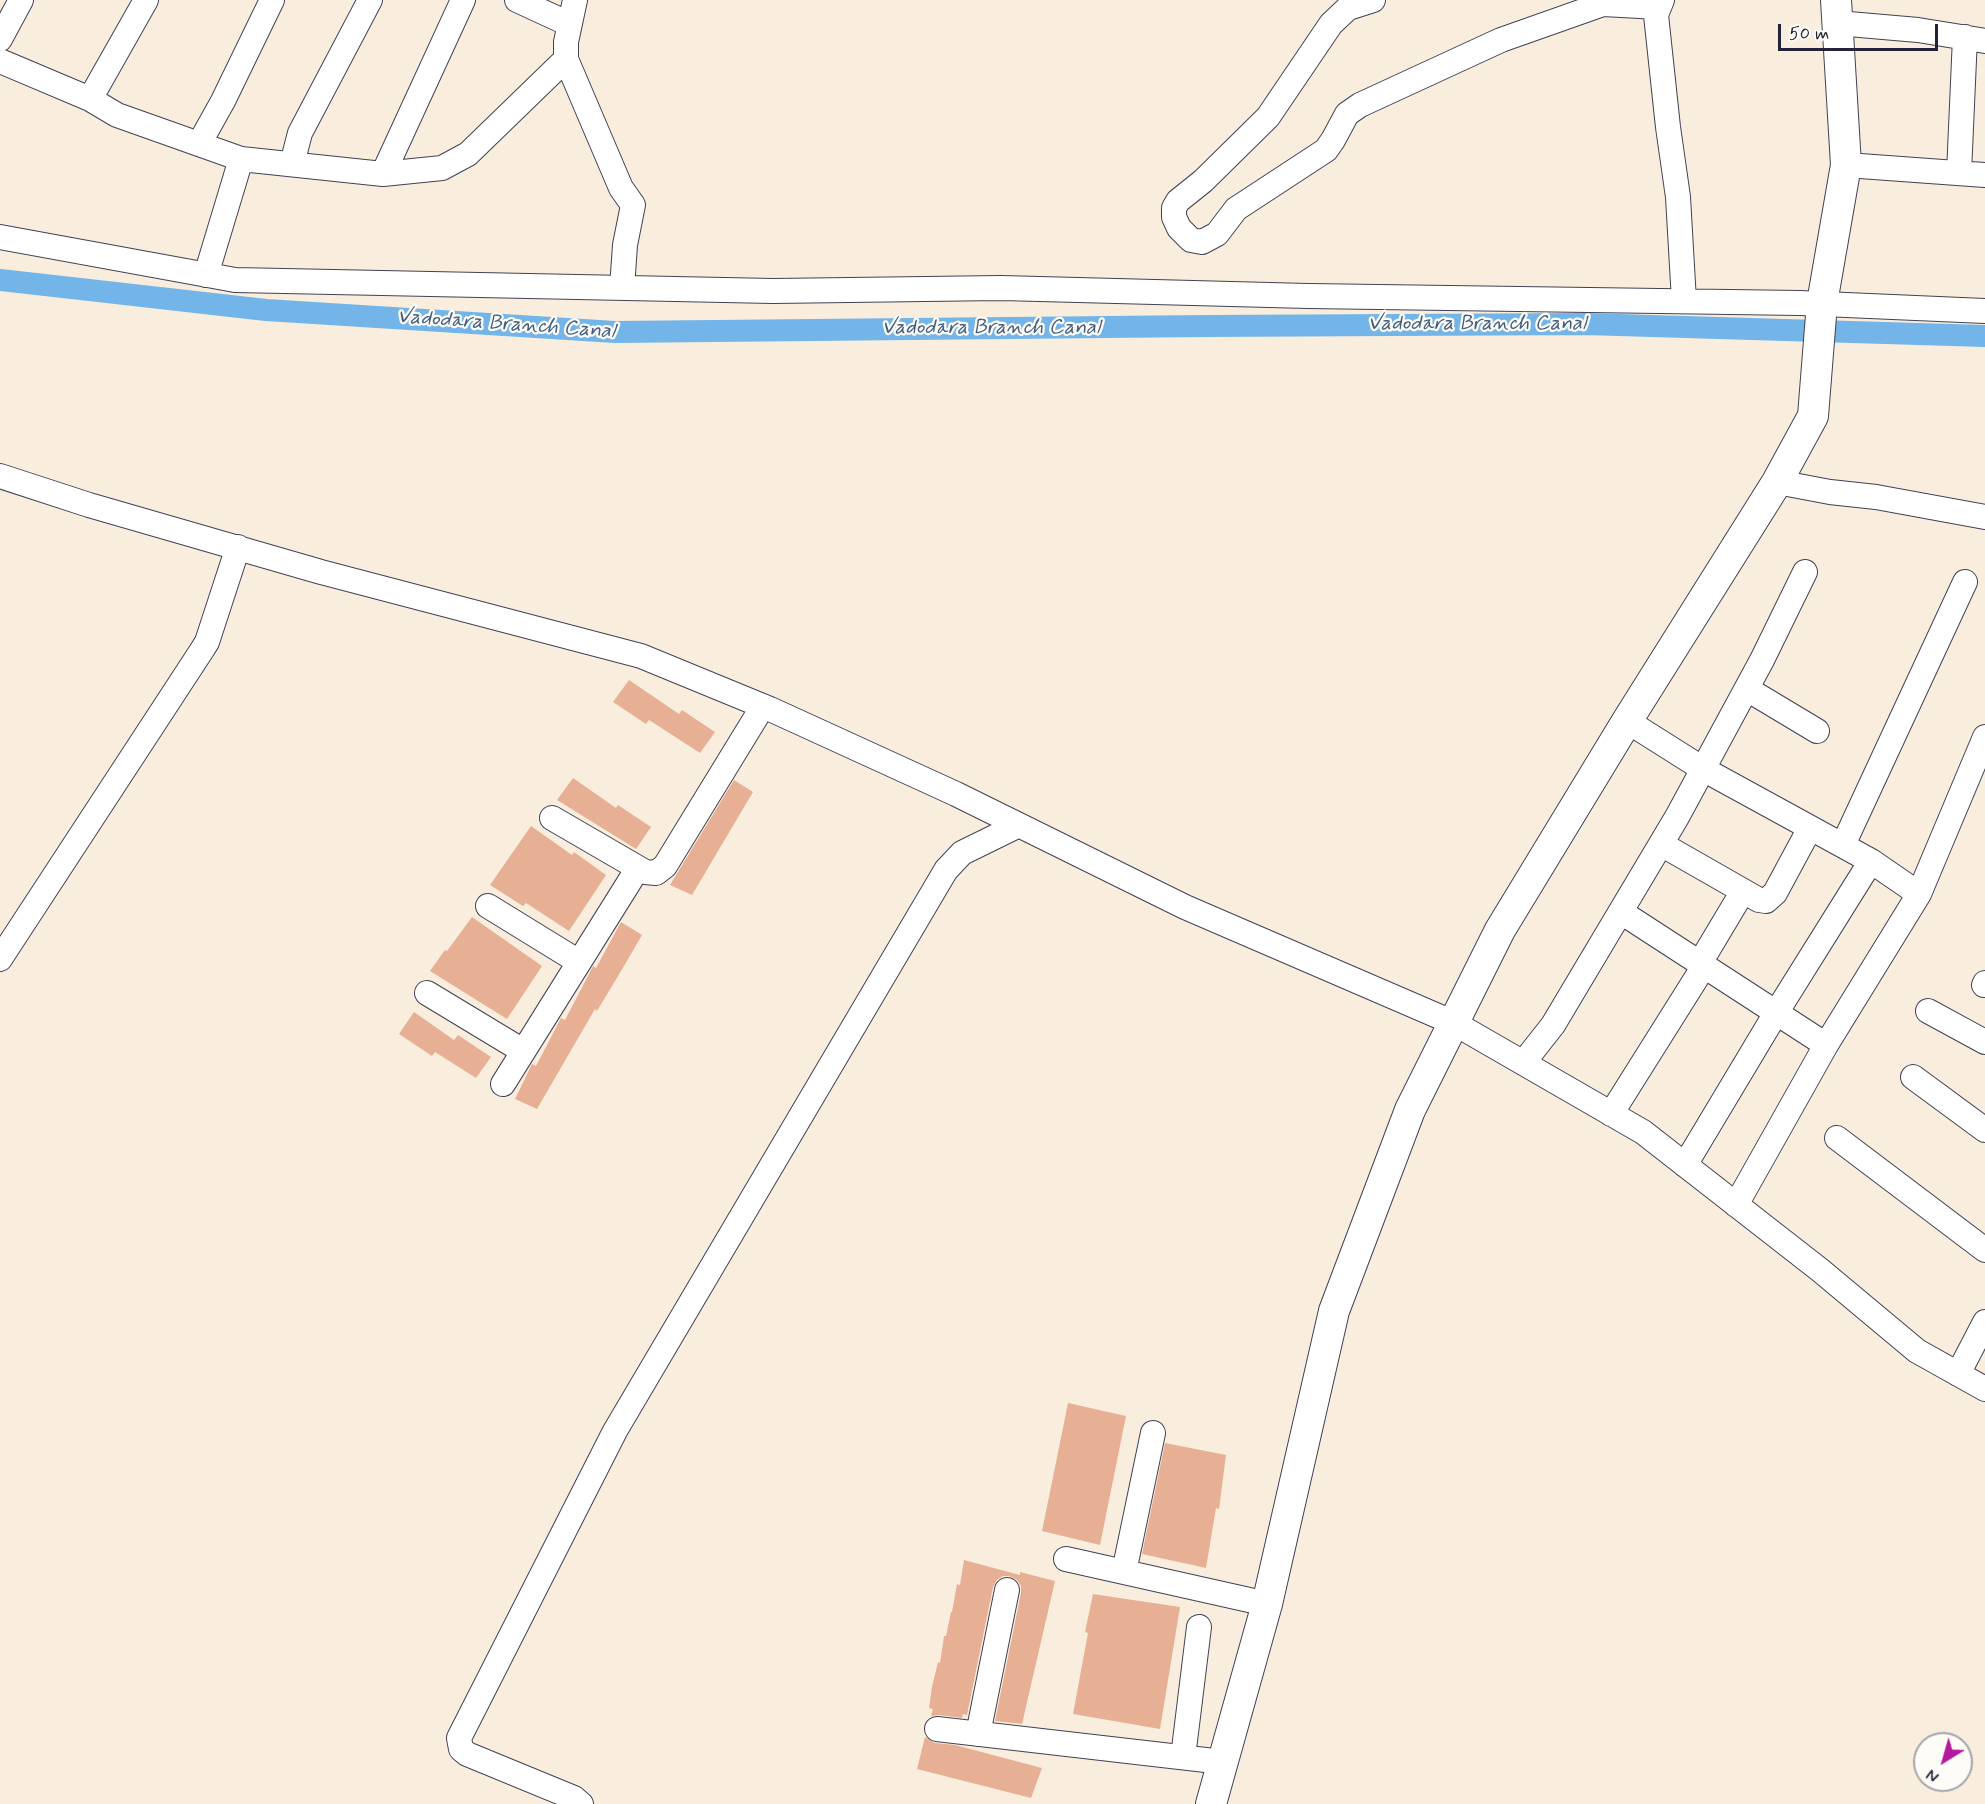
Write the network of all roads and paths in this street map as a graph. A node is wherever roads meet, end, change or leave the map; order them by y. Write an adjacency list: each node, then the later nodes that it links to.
1 (21, 0): 12 (street)
2 (146, 0): 16 (street)
3 (272, 0): 17 (street)
4 (370, 0): 19 (street)
5 (463, 0): 22 (street)
6 (517, 0): 11 (street)
7 (575, 0): 11 (street)
8 (1372, 0): 9 (street)
9 (1660, 4): 27 (street)
10 (1837, 11): 13 (street); 20 (street)
11 (569, 24): 14 (street)
12 (0, 39)
13 (1975, 39): 21 (street)
14 (566, 59): 22 (street); 26 (street)
15 (0, 61): 16 (street)
16 (90, 99): 17 (street)
17 (199, 144): 18 (street)
18 (241, 159): 19 (street); 25 (street)
19 (292, 164): 22 (street)
20 (1846, 165): 21 (street); 28 (street)
21 (1959, 173): 23 (street)
22 (383, 174)
23 (1985, 175)
24 (0, 237): 25 (street)
25 (206, 275): 26 (street)
26 (622, 288): 27 (street)
27 (1684, 301): 28 (street)
28 (1821, 309): 29 (street); 31 (street)
29 (1985, 311)
30 (0, 477): 33 (street)
31 (1778, 482): 32 (street); 38 (street)
32 (1985, 517)
33 (238, 548): 37 (street); 53 (street)
34 (1805, 572): 36 (street)
35 (1965, 582): 46 (street)
36 (1747, 688): 39 (street); 41 (street)
37 (763, 706): 43 (street); 48 (street)
38 (1627, 721): 41 (street); 59 (street)
39 (1818, 731)
40 (1985, 737): 50 (street)
41 (1703, 769): 44 (street); 45 (street)
42 (552, 818): 48 (street)
43 (1019, 825): 59 (street); 85 (street)
44 (1810, 828): 46 (street); 49 (street)
45 (1661, 844): 49 (street); 52 (street)
46 (1843, 845): 47 (street)
47 (1871, 861): 50 (street); 58 (street)
48 (638, 868): 54 (street)
49 (1743, 891): 55 (street)
50 (1919, 894): 61 (street)
51 (488, 906): 54 (street)
52 (1621, 912): 55 (street); 63 (street)
53 (0, 959)
54 (579, 962): 62 (street)
55 (1702, 965): 58 (street); 66 (street)
56 (428, 993): 62 (street)
57 (1928, 1011): 60 (street)
58 (1776, 1013): 61 (street); 69 (street)
59 (1454, 1023): 63 (street); 79 (street)
60 (1985, 1042)
61 (1826, 1045): 70 (street)
62 (524, 1052): 65 (street)
63 (1523, 1064): 66 (street)
64 (1913, 1077): 67 (street)
65 (503, 1084)
66 (1611, 1114): 69 (street)
67 (1985, 1130)
68 (1837, 1138): 71 (street)
69 (1685, 1166): 70 (street)
70 (1736, 1205): 73 (street)
71 (1985, 1250)
72 (1985, 1322): 73 (street)
73 (1958, 1374): 74 (street)
74 (1985, 1389)
75 (1153, 1433): 77 (street)
76 (1066, 1559): 77 (street)
77 (1124, 1572): 79 (street)
78 (1007, 1590): 82 (street)
79 (1267, 1604): 84 (street)
80 (1199, 1627): 83 (street)
81 (937, 1729): 82 (street)
82 (978, 1734): 83 (street)
83 (1183, 1757): 84 (street)
84 (1223, 1762): 86 (street)
85 (581, 1804)
86 (1211, 1804)

